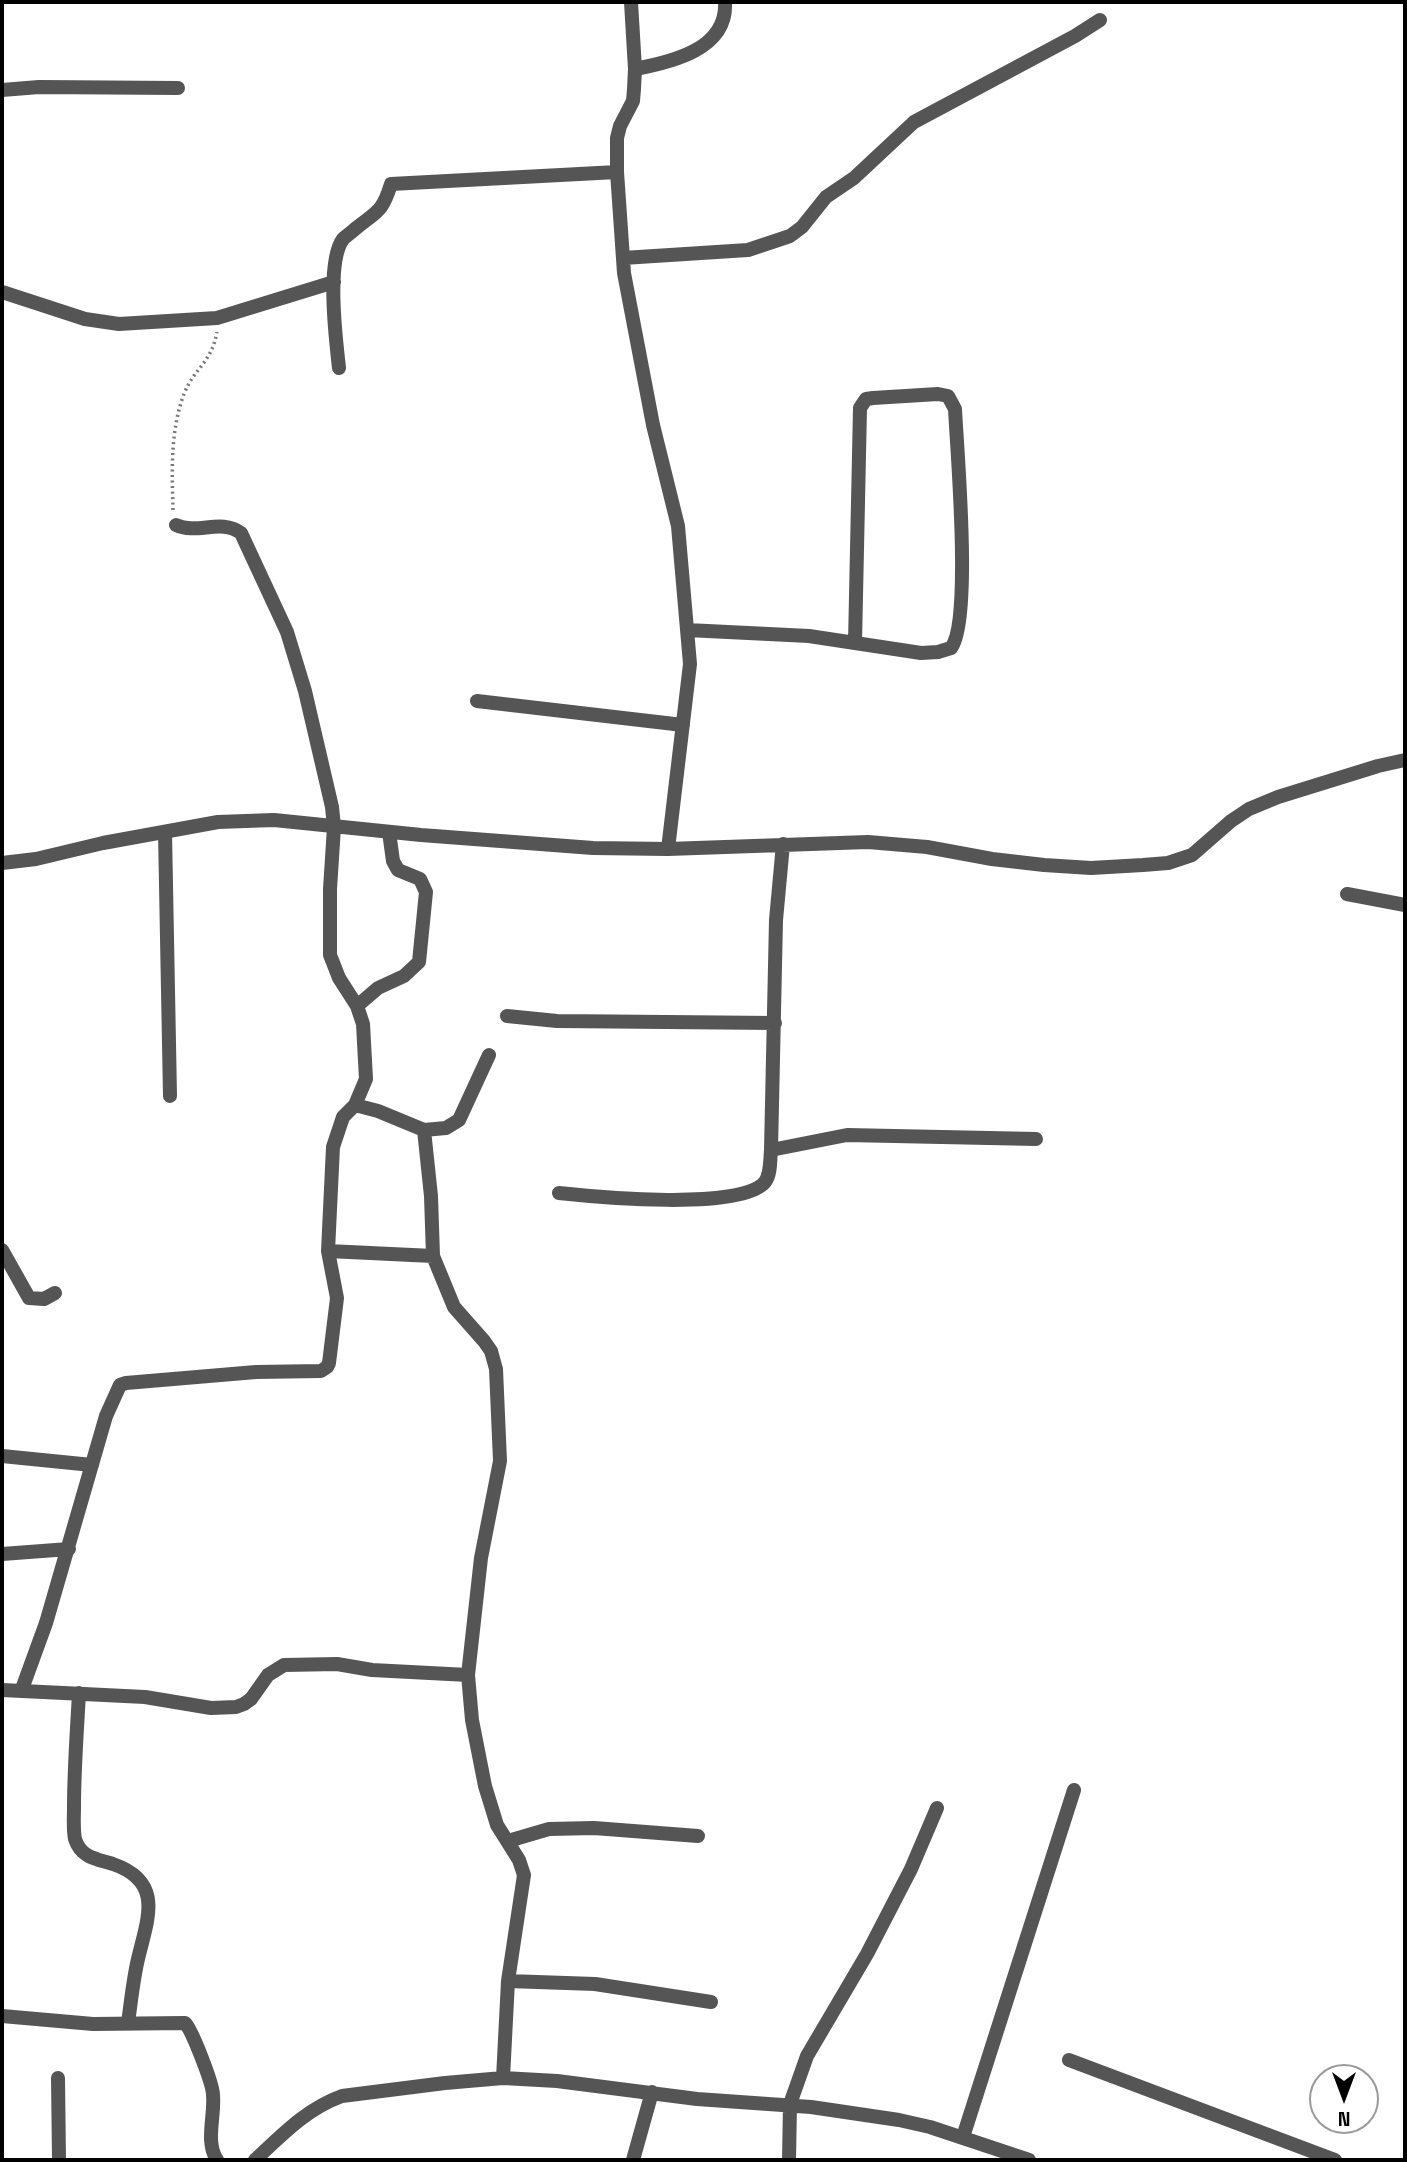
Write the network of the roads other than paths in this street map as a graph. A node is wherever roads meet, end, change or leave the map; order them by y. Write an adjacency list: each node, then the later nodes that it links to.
1 (631, 2): 4 (street)
2 (725, 2): 4 (street)
3 (1100, 20): 8 (street)
4 (635, 69): 7 (street)
5 (178, 88): 6 (street)
6 (2, 90)
7 (617, 172): 8 (street); 9 (street)
8 (623, 258): 13 (street)
9 (334, 282): 10 (street); 11 (street)
10 (2, 292)
11 (339, 368)
12 (176, 525): 18 (street)
13 (687, 630): 14 (street); 16 (street)
14 (855, 643): 14 (street)
15 (477, 701): 16 (street)
16 (682, 725): 22 (street)
17 (1405, 760): 21 (street)
18 (334, 827): 19 (street); 20 (street); 26 (street)
19 (165, 832): 23 (street); 30 (street)
20 (389, 832): 22 (street); 26 (street)
21 (783, 844): 22 (street); 28 (street)
22 (668, 849)
23 (2, 863)
24 (1347, 894): 25 (street)
25 (1405, 905)
26 (357, 1006): 31 (street)
27 (507, 1016): 28 (street)
28 (775, 1023): 34 (street)
29 (489, 1055): 32 (street)
30 (170, 1096)
31 (355, 1105): 32 (street); 37 (street)
32 (424, 1130): 38 (street)
33 (1036, 1139): 34 (street)
34 (771, 1150): 35 (street)
35 (559, 1193)
36 (2, 1250): 39 (street)
37 (328, 1251): 38 (street); 41 (street)
38 (433, 1256): 44 (street)
39 (55, 1293)
40 (2, 1456): 41 (street)
41 (92, 1465): 42 (street)
42 (69, 1549): 43 (street); 46 (street)
43 (2, 1554)
44 (468, 1675): 47 (street); 51 (street)
45 (2, 1689): 46 (street)
46 (22, 1689): 47 (street)
47 (79, 1693): 55 (street)
48 (1074, 1790): 61 (street)
49 (937, 1808): 60 (street)
50 (698, 1836): 51 (street)
51 (508, 1841): 52 (street)
52 (508, 1982): 53 (street); 58 (street)
53 (711, 2002)
54 (2, 2016): 55 (street)
55 (128, 2023): 63 (street)
56 (1069, 2060): 68 (street)
57 (58, 2078): 62 (street)
58 (503, 2078): 59 (street); 64 (street)
59 (652, 2092): 60 (street); 65 (street)
60 (790, 2104): 61 (street); 66 (street)
61 (963, 2137): 67 (street)
62 (60, 2160)
63 (216, 2160)
64 (255, 2160)
65 (633, 2160)
66 (789, 2160)
67 (1029, 2160)
68 (1335, 2160)

